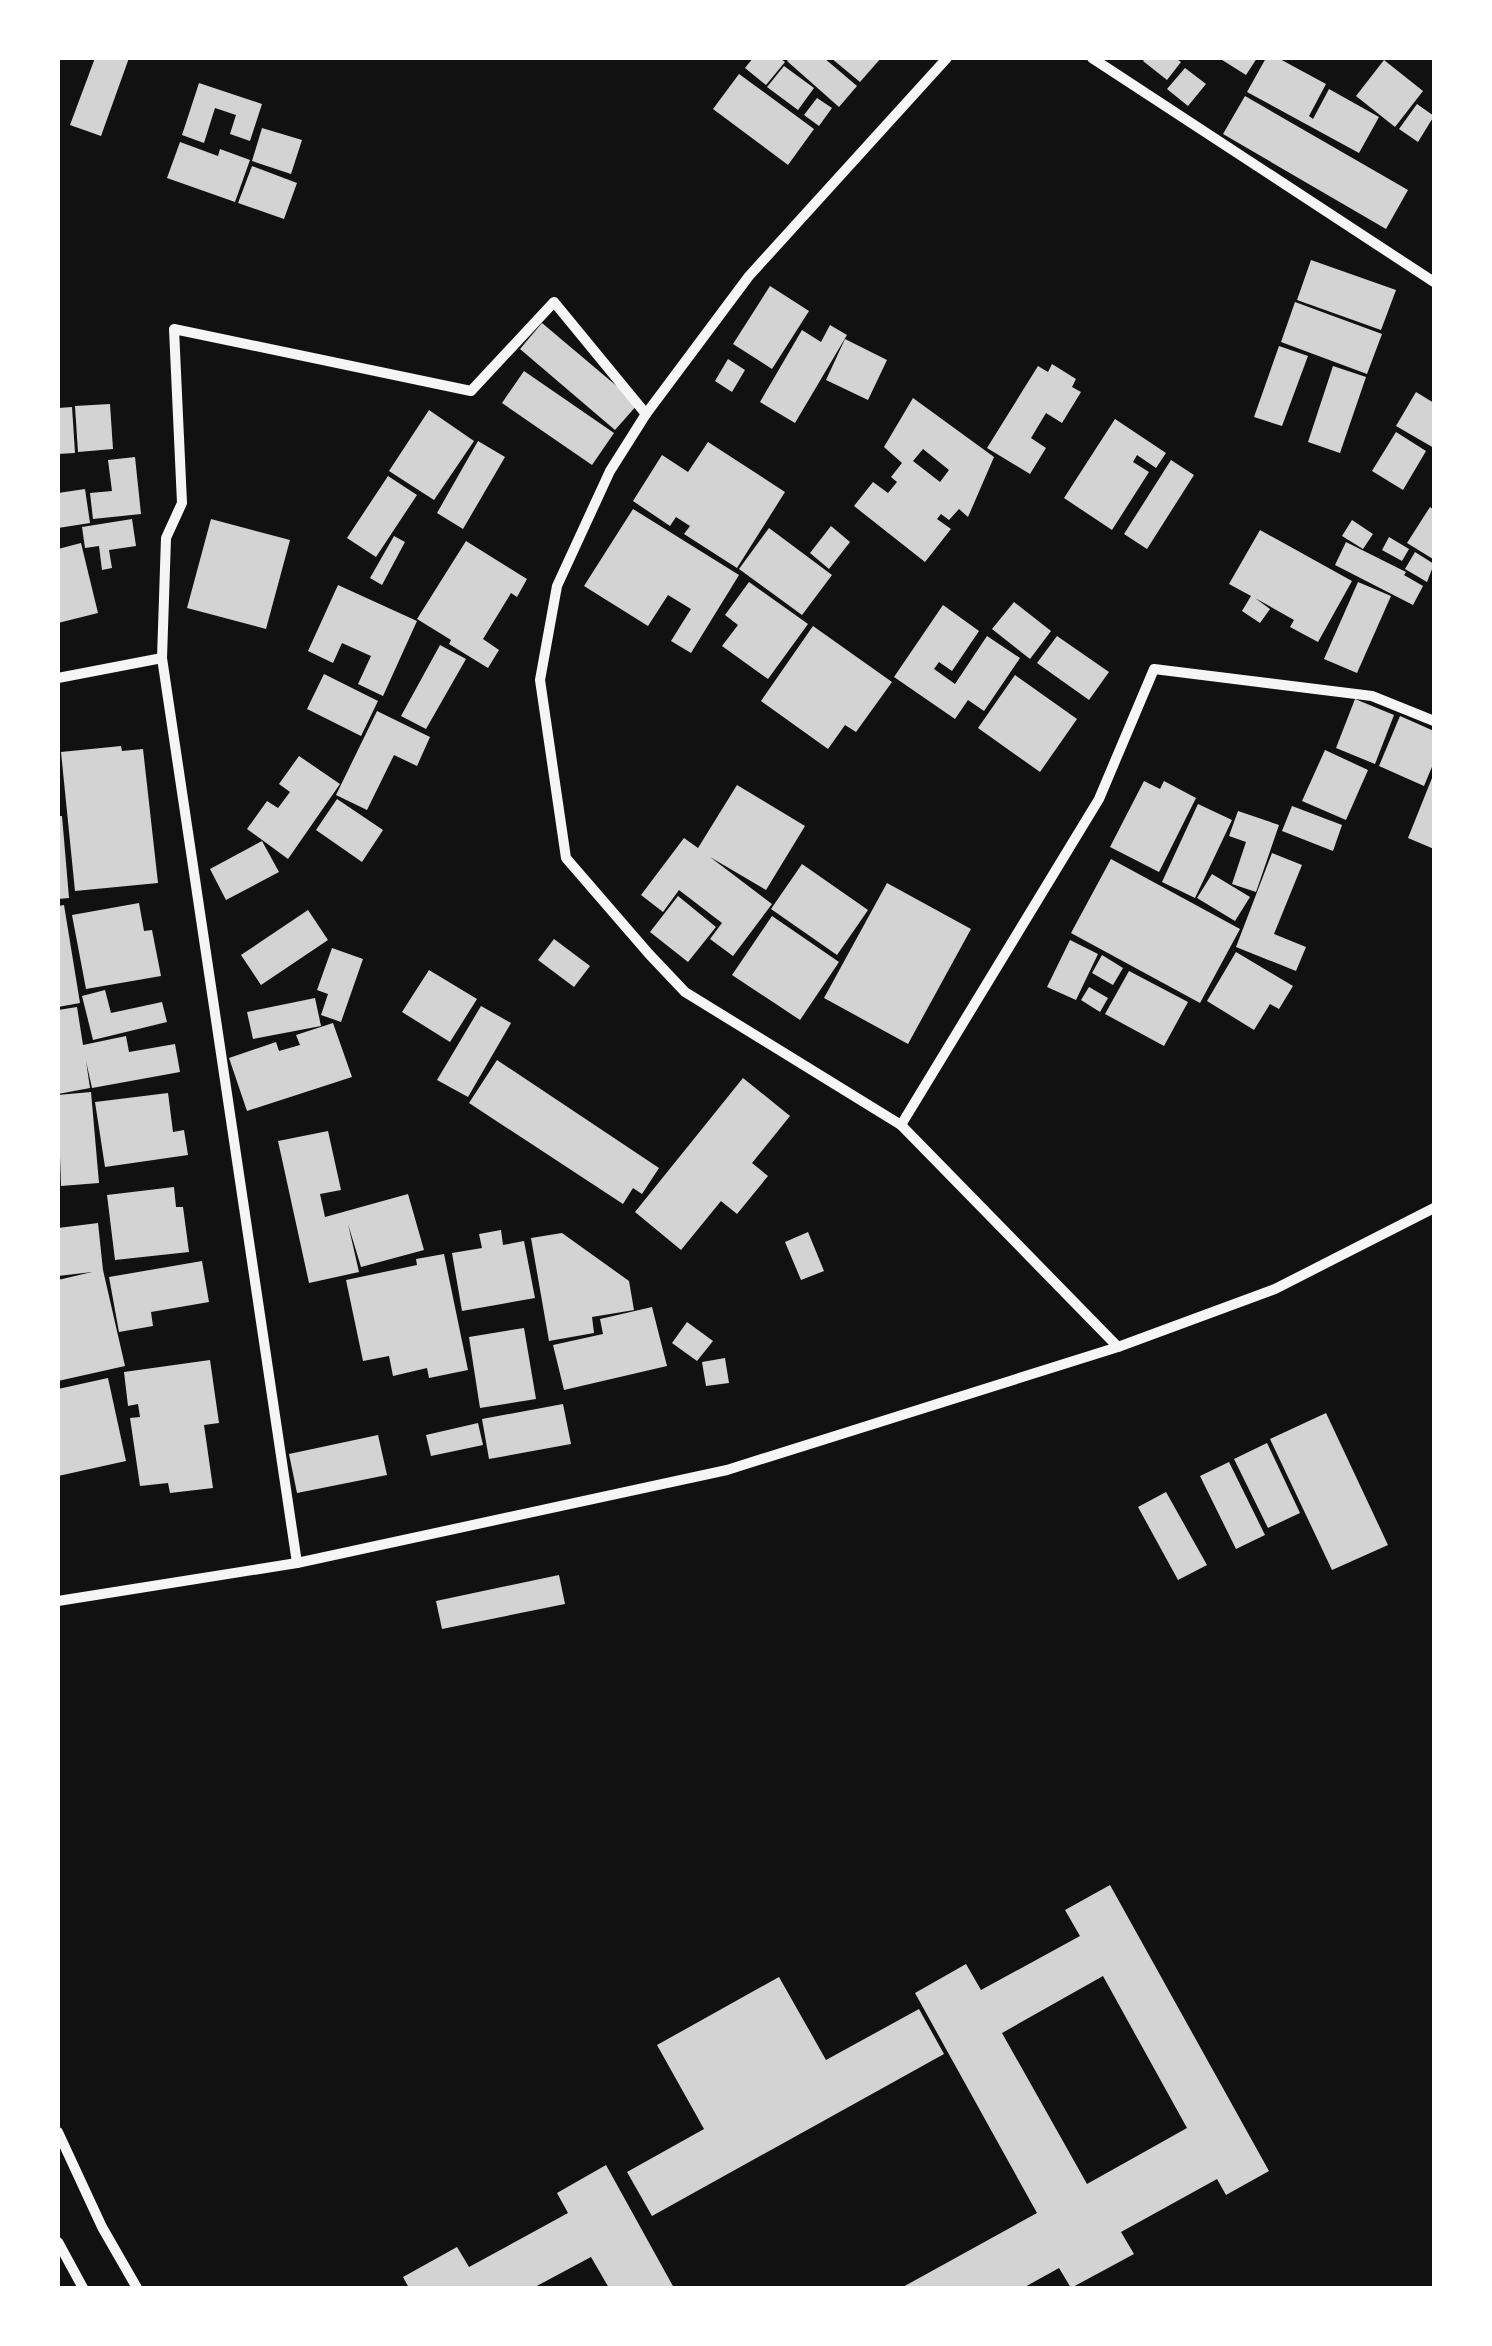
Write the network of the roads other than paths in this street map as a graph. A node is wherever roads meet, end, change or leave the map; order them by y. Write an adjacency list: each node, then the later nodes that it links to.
1 (947, 58): 4 (street)
2 (1092, 58): 3 (street)
3 (1434, 282)
4 (646, 414): 5 (street); 8 (street)
5 (162, 658): 6 (street); 11 (street)
6 (58, 678)
7 (1434, 721): 8 (street)
8 (901, 1125): 10 (street)
9 (1434, 1208): 10 (street)
10 (1118, 1347): 11 (street)
11 (297, 1563): 12 (street)
12 (58, 1602)
13 (58, 2132): 16 (street)
14 (58, 2242): 15 (street)
15 (83, 2288)
16 (137, 2288)

